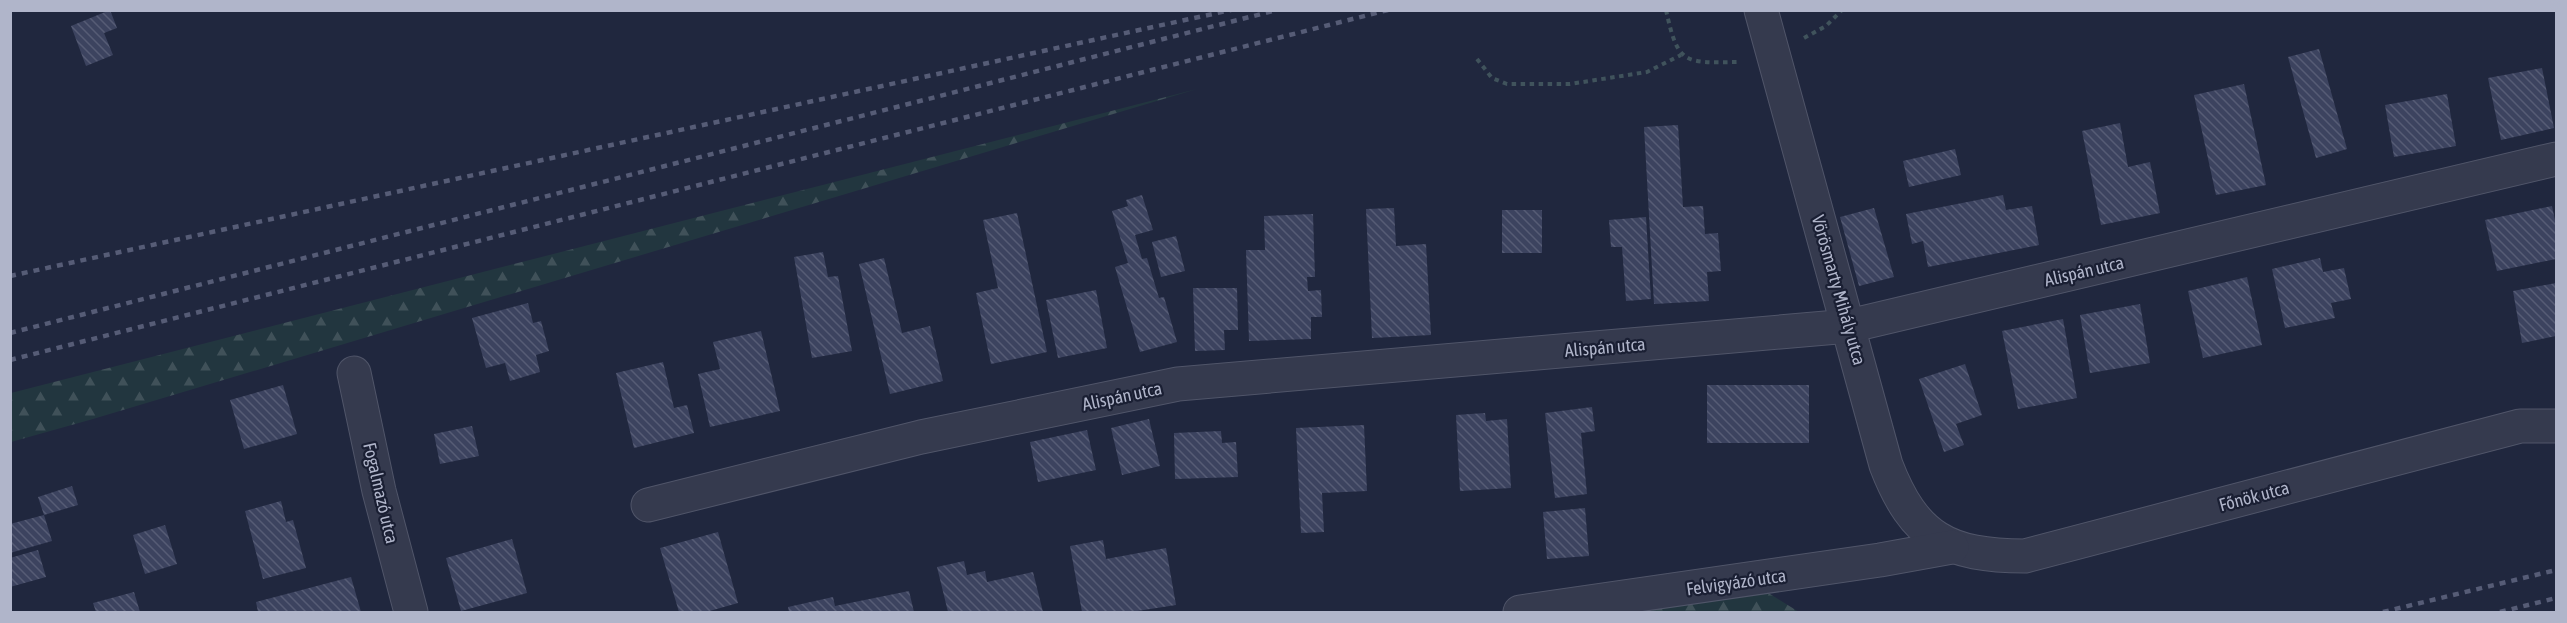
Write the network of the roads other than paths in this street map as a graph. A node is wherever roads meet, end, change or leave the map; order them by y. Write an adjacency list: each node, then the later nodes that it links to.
1 (1761, 10): 3 (street, Vörösmarty Mihály utca)
2 (2556, 159): 3 (street, Alispán utca)
3 (1849, 326): 6 (street, Alispán utca); 7 (street, Vörösmarty Mihály utca)
4 (354, 373): 8 (street, Fogalmazó utca)
5 (2556, 426): 7 (street, Főnök utca)
6 (648, 505)
7 (1952, 547): 9 (street, Felvigyázó utca)
8 (411, 612)
9 (1520, 612)

